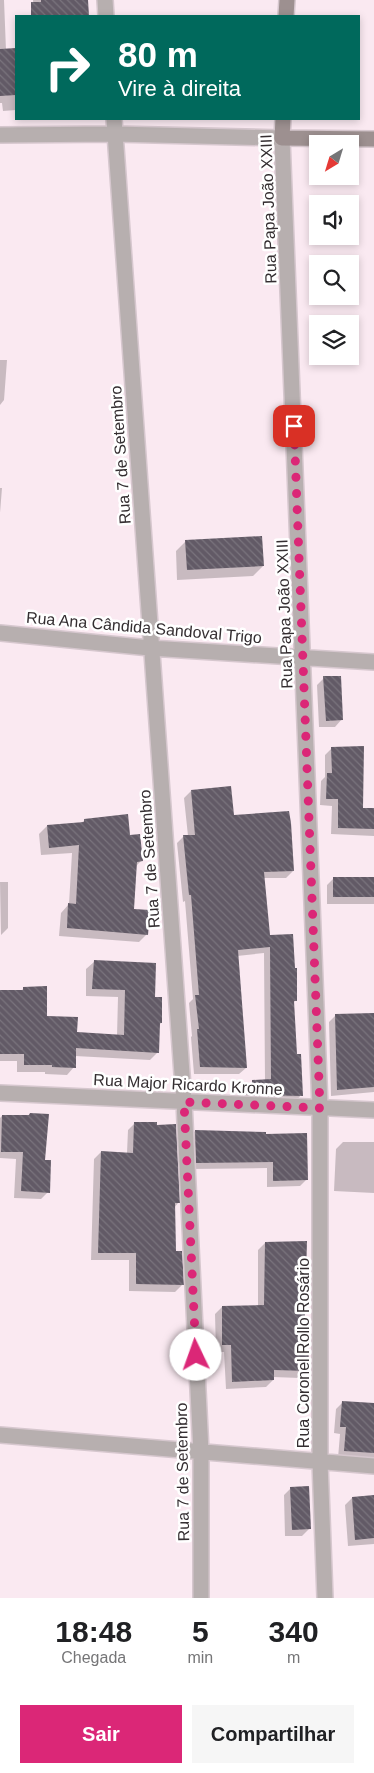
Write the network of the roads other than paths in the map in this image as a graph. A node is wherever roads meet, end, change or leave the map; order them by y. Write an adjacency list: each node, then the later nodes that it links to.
1 (105, 0): 3 (street)
2 (287, 0): 4 (street)
3 (106, 15)
4 (286, 15)
5 (283, 120): 8 (street, Rua Papa João XXIII)
6 (114, 126): 7 (street); 8 (street); 11 (street, Rua 7 de Setembro)
7 (0, 134)
8 (282, 138): 9 (street); 12 (street, Rua Papa João XXIII)
9 (374, 139)
10 (0, 633): 11 (street, Rua Ana Cândida Sandoval Trigo)
11 (150, 648): 12 (street, Rua Ana Cândida Sandoval Trigo); 15 (street, Rua 7 de Setembro)
12 (303, 657): 13 (street, Rua Ana Cândida Sandoval Trigo); 16 (street, Rua Papa João XXIII)
13 (374, 662)
14 (0, 1093): 15 (street, Rua Major Ricardo Kronne)
15 (184, 1102): 16 (street, Rua Major Ricardo Kronne); 19 (street, Rua 7 de Setembro)
16 (320, 1108): 17 (street, Rua Major Ricardo Kronne); 20 (street, Rua Coronel Rollo Rosário)
17 (374, 1110)
18 (0, 1435): 19 (street)
19 (201, 1452): 20 (street); 22 (street, Rua 7 de Setembro)
20 (320, 1462): 21 (street); 23 (street, Rua Coronel Rollo Rosário)
21 (374, 1466)
22 (201, 1598)
23 (324, 1598)

